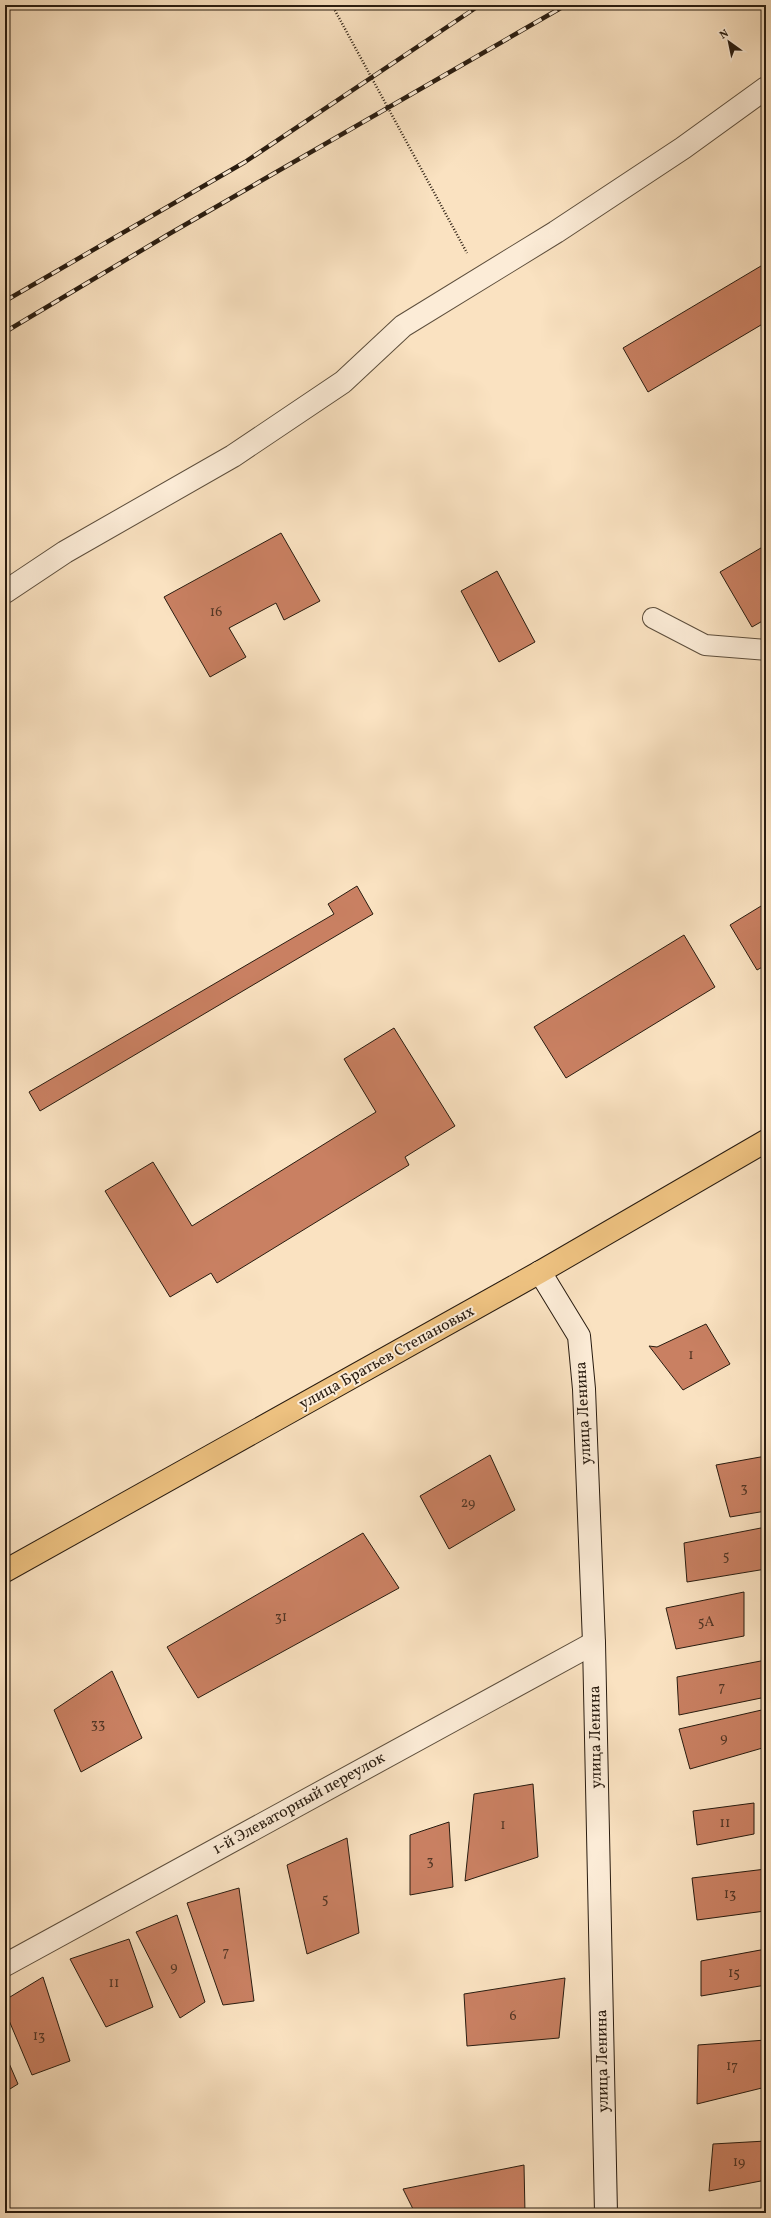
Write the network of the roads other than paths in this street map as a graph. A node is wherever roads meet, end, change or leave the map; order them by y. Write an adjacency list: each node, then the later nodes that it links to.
1 (766, 88): 2 (street)
2 (5, 592)
3 (653, 618): 4 (lane)
4 (766, 650)
5 (766, 1141): 6 (main road, улица Братьев Степановых)
6 (540, 1272): 7 (main road, улица Братьев Степановых); 8 (street, улица Ленина)
7 (5, 1570)
8 (594, 1643): 9 (street, 1-й Элеваторный переулок); 10 (street, улица Ленина)
9 (5, 1965)
10 (606, 2213)

